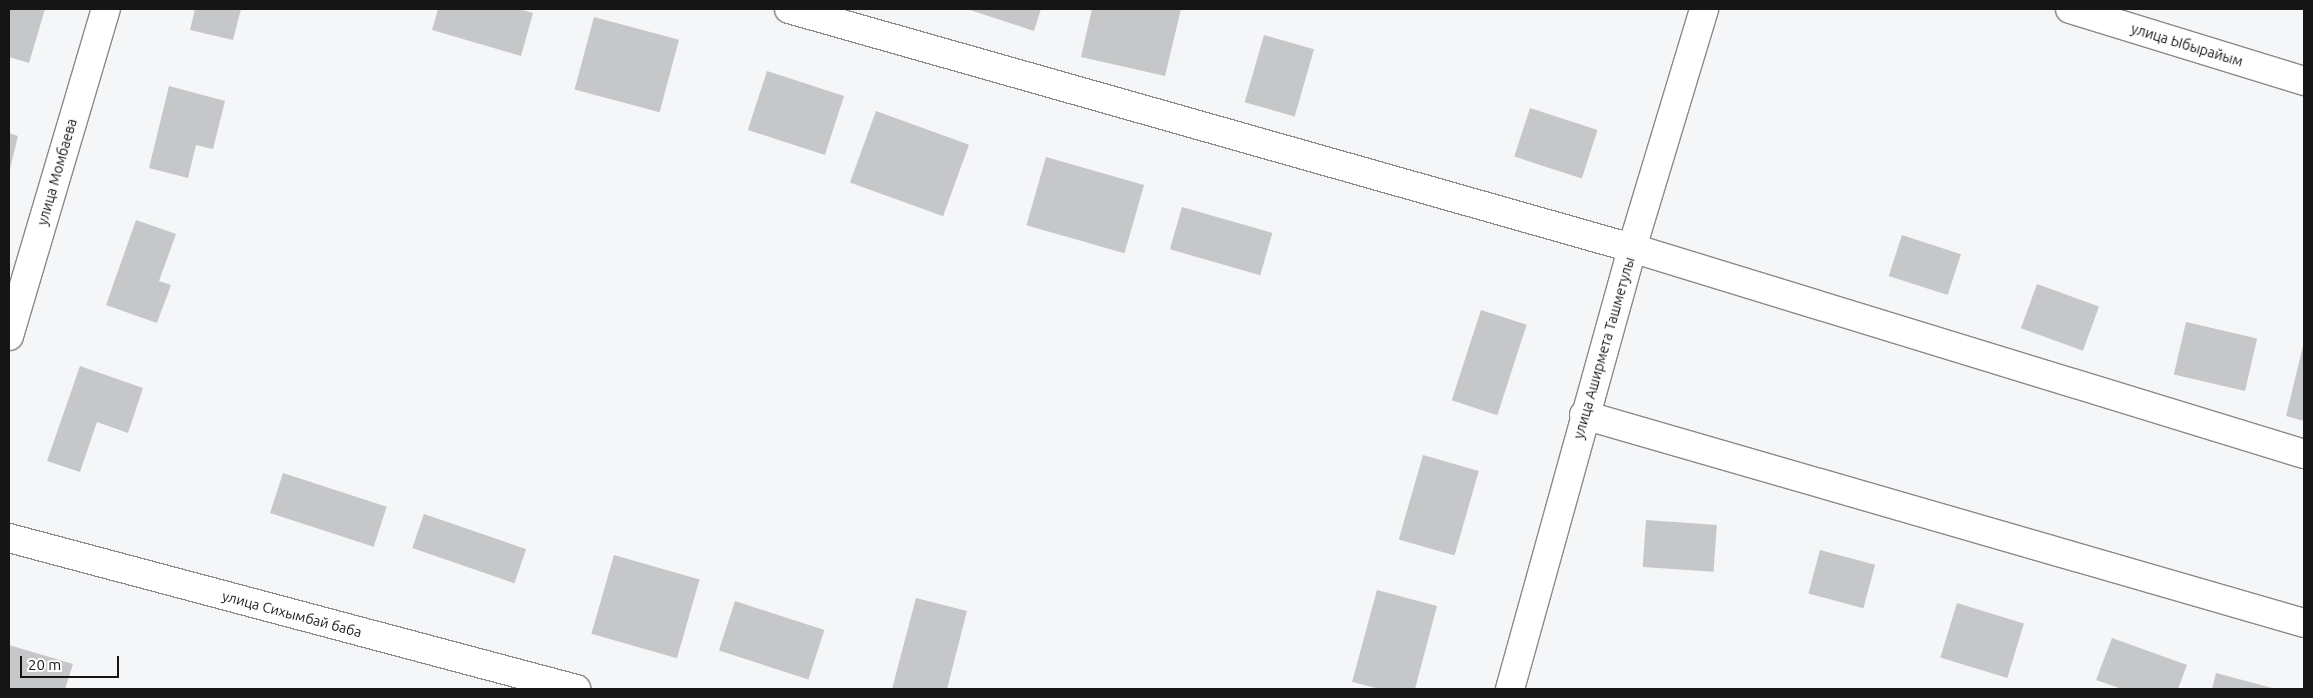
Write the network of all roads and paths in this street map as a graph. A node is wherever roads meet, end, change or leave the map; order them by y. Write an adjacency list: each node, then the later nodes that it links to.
1 (106, 9): 7 (street, улица Момбаева)
2 (790, 9): 6 (street)
3 (1704, 9): 6 (street, улица Аширмета Ташметулы)
4 (2070, 9): 5 (street, улица Ыбырайым)
5 (2304, 81)
6 (1632, 248): 8 (street, улица Аширмета Ташметулы); 9 (street)
7 (9, 336)
8 (1584, 415): 11 (street); 13 (street, улица Аширмета Ташметулы)
9 (2304, 454)
10 (9, 538): 12 (street, улица Сихымбай баба)
11 (2304, 623)
12 (576, 689)
13 (1510, 689)

